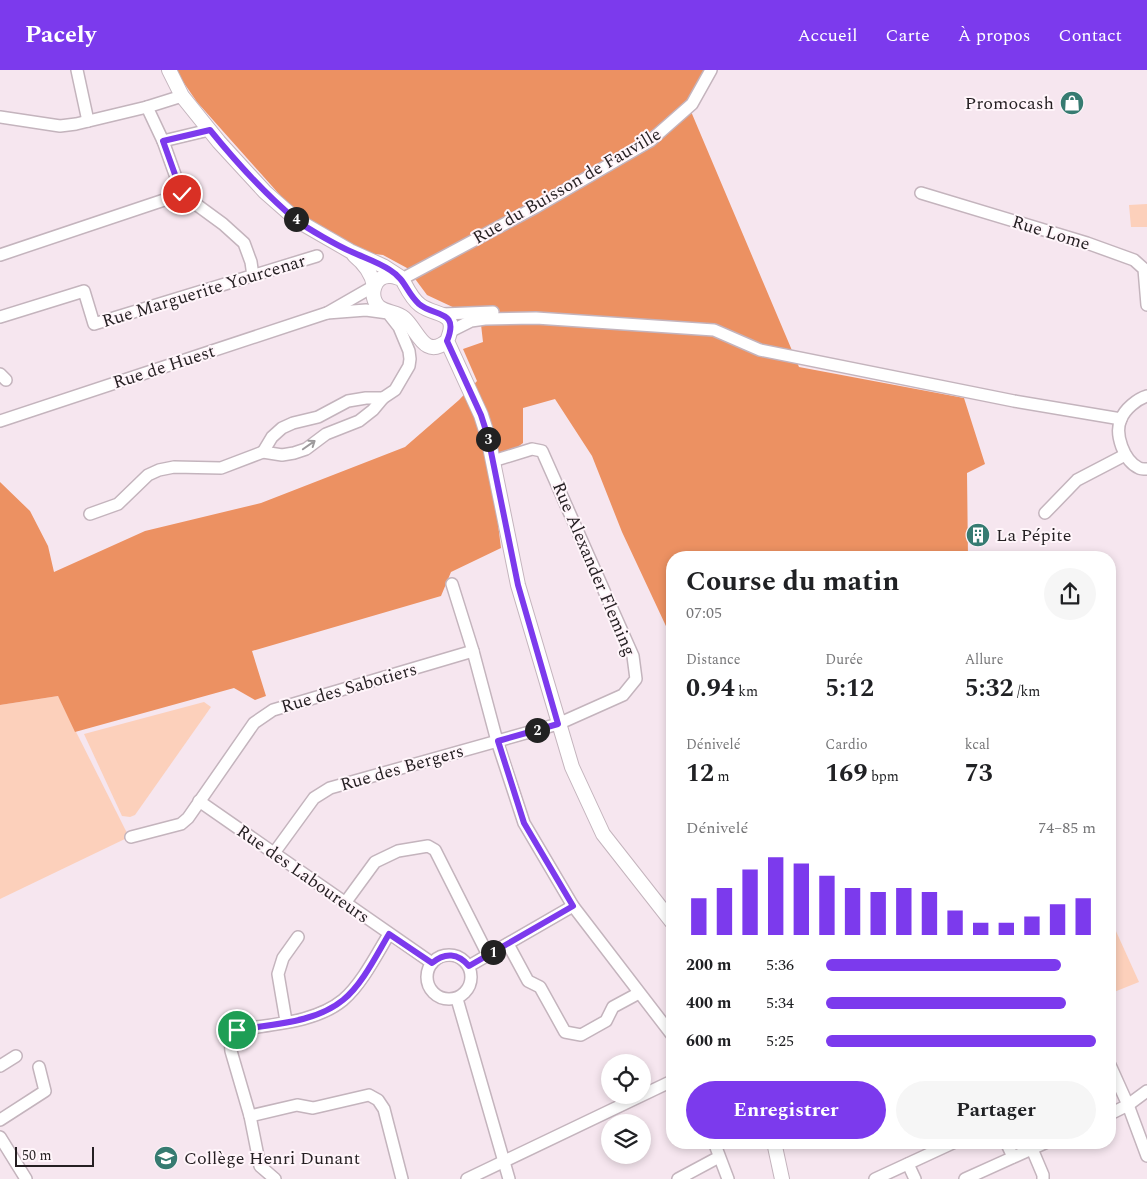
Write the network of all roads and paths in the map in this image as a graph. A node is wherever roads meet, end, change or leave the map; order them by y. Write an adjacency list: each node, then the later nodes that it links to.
1 (77, 70): 7 (street)
2 (169, 70): 4 (street)
3 (711, 70): 16 (street, Rue du Buisson de Fauville)
4 (182, 96): 5 (street); 8 (street)
5 (147, 107): 7 (street); 9 (street)
6 (0, 117): 7 (street)
7 (88, 121)
8 (210, 130): 9 (street); 12 (street)
9 (163, 141): 11 (street)
10 (921, 193): 18 (street, Rue Lome)
11 (182, 194): 13 (street); 15 (street)
12 (350, 251): 16 (street); 17 (street)
13 (0, 255)
14 (317, 256): 15 (street, Rue Marguerite Yourcenar)
15 (253, 276): 22 (street, Rue Marguerite Yourcenar)
16 (402, 279): 17 (street); 21 (street)
17 (374, 286): 19 (street); 20 (street, Rue de Huest)
18 (1147, 305)
19 (388, 312): 20 (street, Rue de Huest); 25 (street); 26 (street)
20 (327, 313): 30 (street, Rue de Huest)
21 (443, 314): 23 (street); 24 (street)
22 (0, 317)
23 (536, 318): 24 (street); 29 (street)
24 (449, 336): 25 (street); 33 (street)
25 (430, 347): 26 (street)
26 (410, 359): 28 (street)
27 (1147, 396): 29 (street)
28 (382, 398): 31 (street, one-way to 28); 31 (street)
29 (1121, 419): 32 (street)
30 (0, 421)
31 (263, 452): 36 (street)
32 (1125, 455): 34 (street); 35 (street)
33 (493, 461): 39 (street); 39 (street, Rue Alexander Fleming)
34 (1147, 469)
35 (1046, 513)
36 (90, 514)
37 (452, 584): 38 (street)
38 (473, 651): 40 (street); 41 (street, Rue des Sabotiers)
39 (558, 724): 40 (street, Rue des Bergers); 46 (street)
40 (498, 741): 43 (street, Rue des Bergers); 45 (street)
41 (199, 802): 42 (street, Rue des Sabotiers); 43 (street, Rue des Laboureurs)
42 (131, 838)
43 (274, 853): 44 (street, Rue des Laboureurs)
44 (344, 903): 47 (street, Rue des Laboureurs); 50 (street)
45 (573, 906): 49 (street); 53 (street)
46 (666, 914)
47 (389, 934): 51 (street, Rue des Laboureurs); 55 (street)
48 (298, 937): 55 (street)
49 (508, 944): 50 (street); 53 (street)
50 (488, 955): 52 (street)
51 (432, 963): 52 (street); 54 (street)
52 (469, 966): 54 (street)
53 (639, 993): 56 (street)
54 (457, 999): 76 (street)
55 (286, 1021): 65 (street)
56 (666, 1027)
57 (16, 1056): 58 (street)
58 (0, 1066)
59 (38, 1067): 66 (street)
60 (1116, 1078): 63 (street)
61 (666, 1084): 76 (street)
62 (1147, 1092): 63 (street)
63 (1128, 1105): 64 (street); 73 (street)
64 (1116, 1111)
65 (250, 1116): 79 (street); 80 (street)
66 (0, 1120)
67 (0, 1136): 78 (street)
68 (716, 1149): 74 (street)
69 (776, 1149): 85 (street)
70 (940, 1149): 77 (street)
71 (1009, 1149): 75 (street)
72 (1032, 1149): 75 (street); 89 (street)
73 (1147, 1156)
74 (719, 1157): 83 (street); 84 (street)
75 (1013, 1157): 88 (street)
76 (504, 1162): 81 (street); 82 (street)
77 (908, 1164): 86 (street); 87 (street)
78 (26, 1179)
79 (275, 1179)
80 (402, 1179)
81 (467, 1179)
82 (509, 1179)
83 (678, 1179)
84 (728, 1179)
85 (782, 1179)
86 (875, 1179)
87 (915, 1179)
88 (965, 1179)
89 (1043, 1179)

